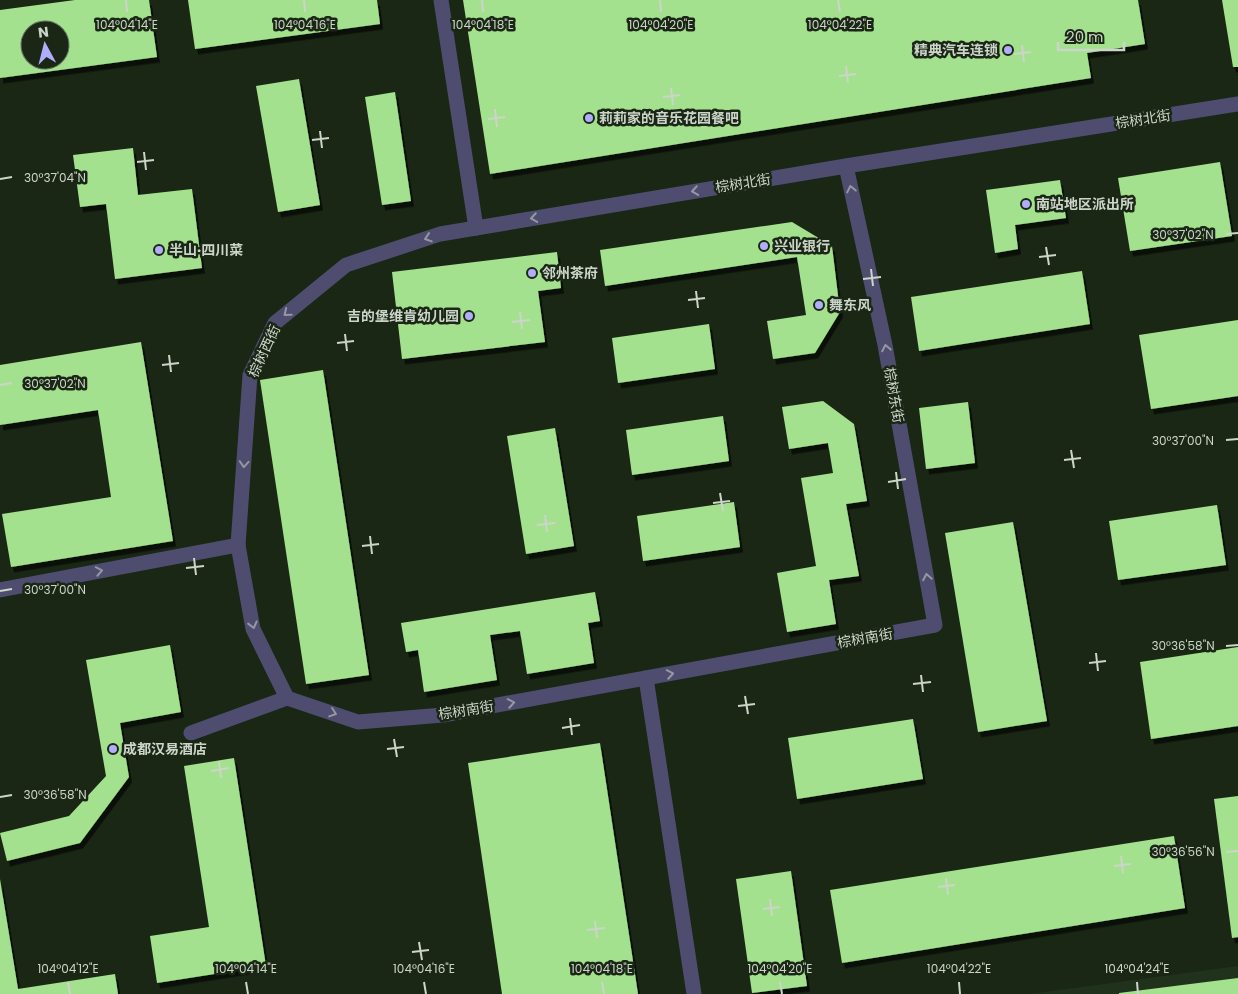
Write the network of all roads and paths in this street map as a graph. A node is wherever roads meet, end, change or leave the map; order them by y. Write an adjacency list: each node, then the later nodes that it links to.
1 (441, 0): 4 (street)
2 (1238, 104): 3 (street, 棕树北街)
3 (846, 166): 4 (street, 棕树北街, one-way to 4); 7 (street, 棕树东街, one-way to 3)
4 (476, 228): 5 (street, 棕树西街, one-way to 5)
5 (238, 545): 6 (street, one-way to 5); 9 (street, 棕树西街, one-way to 9)
6 (0, 590)
7 (935, 625): 8 (street, 棕树南街, one-way to 7)
8 (646, 678): 9 (street, 棕树南街, one-way to 8); 11 (street)
9 (287, 698): 10 (street)
10 (191, 733)
11 (694, 994)

